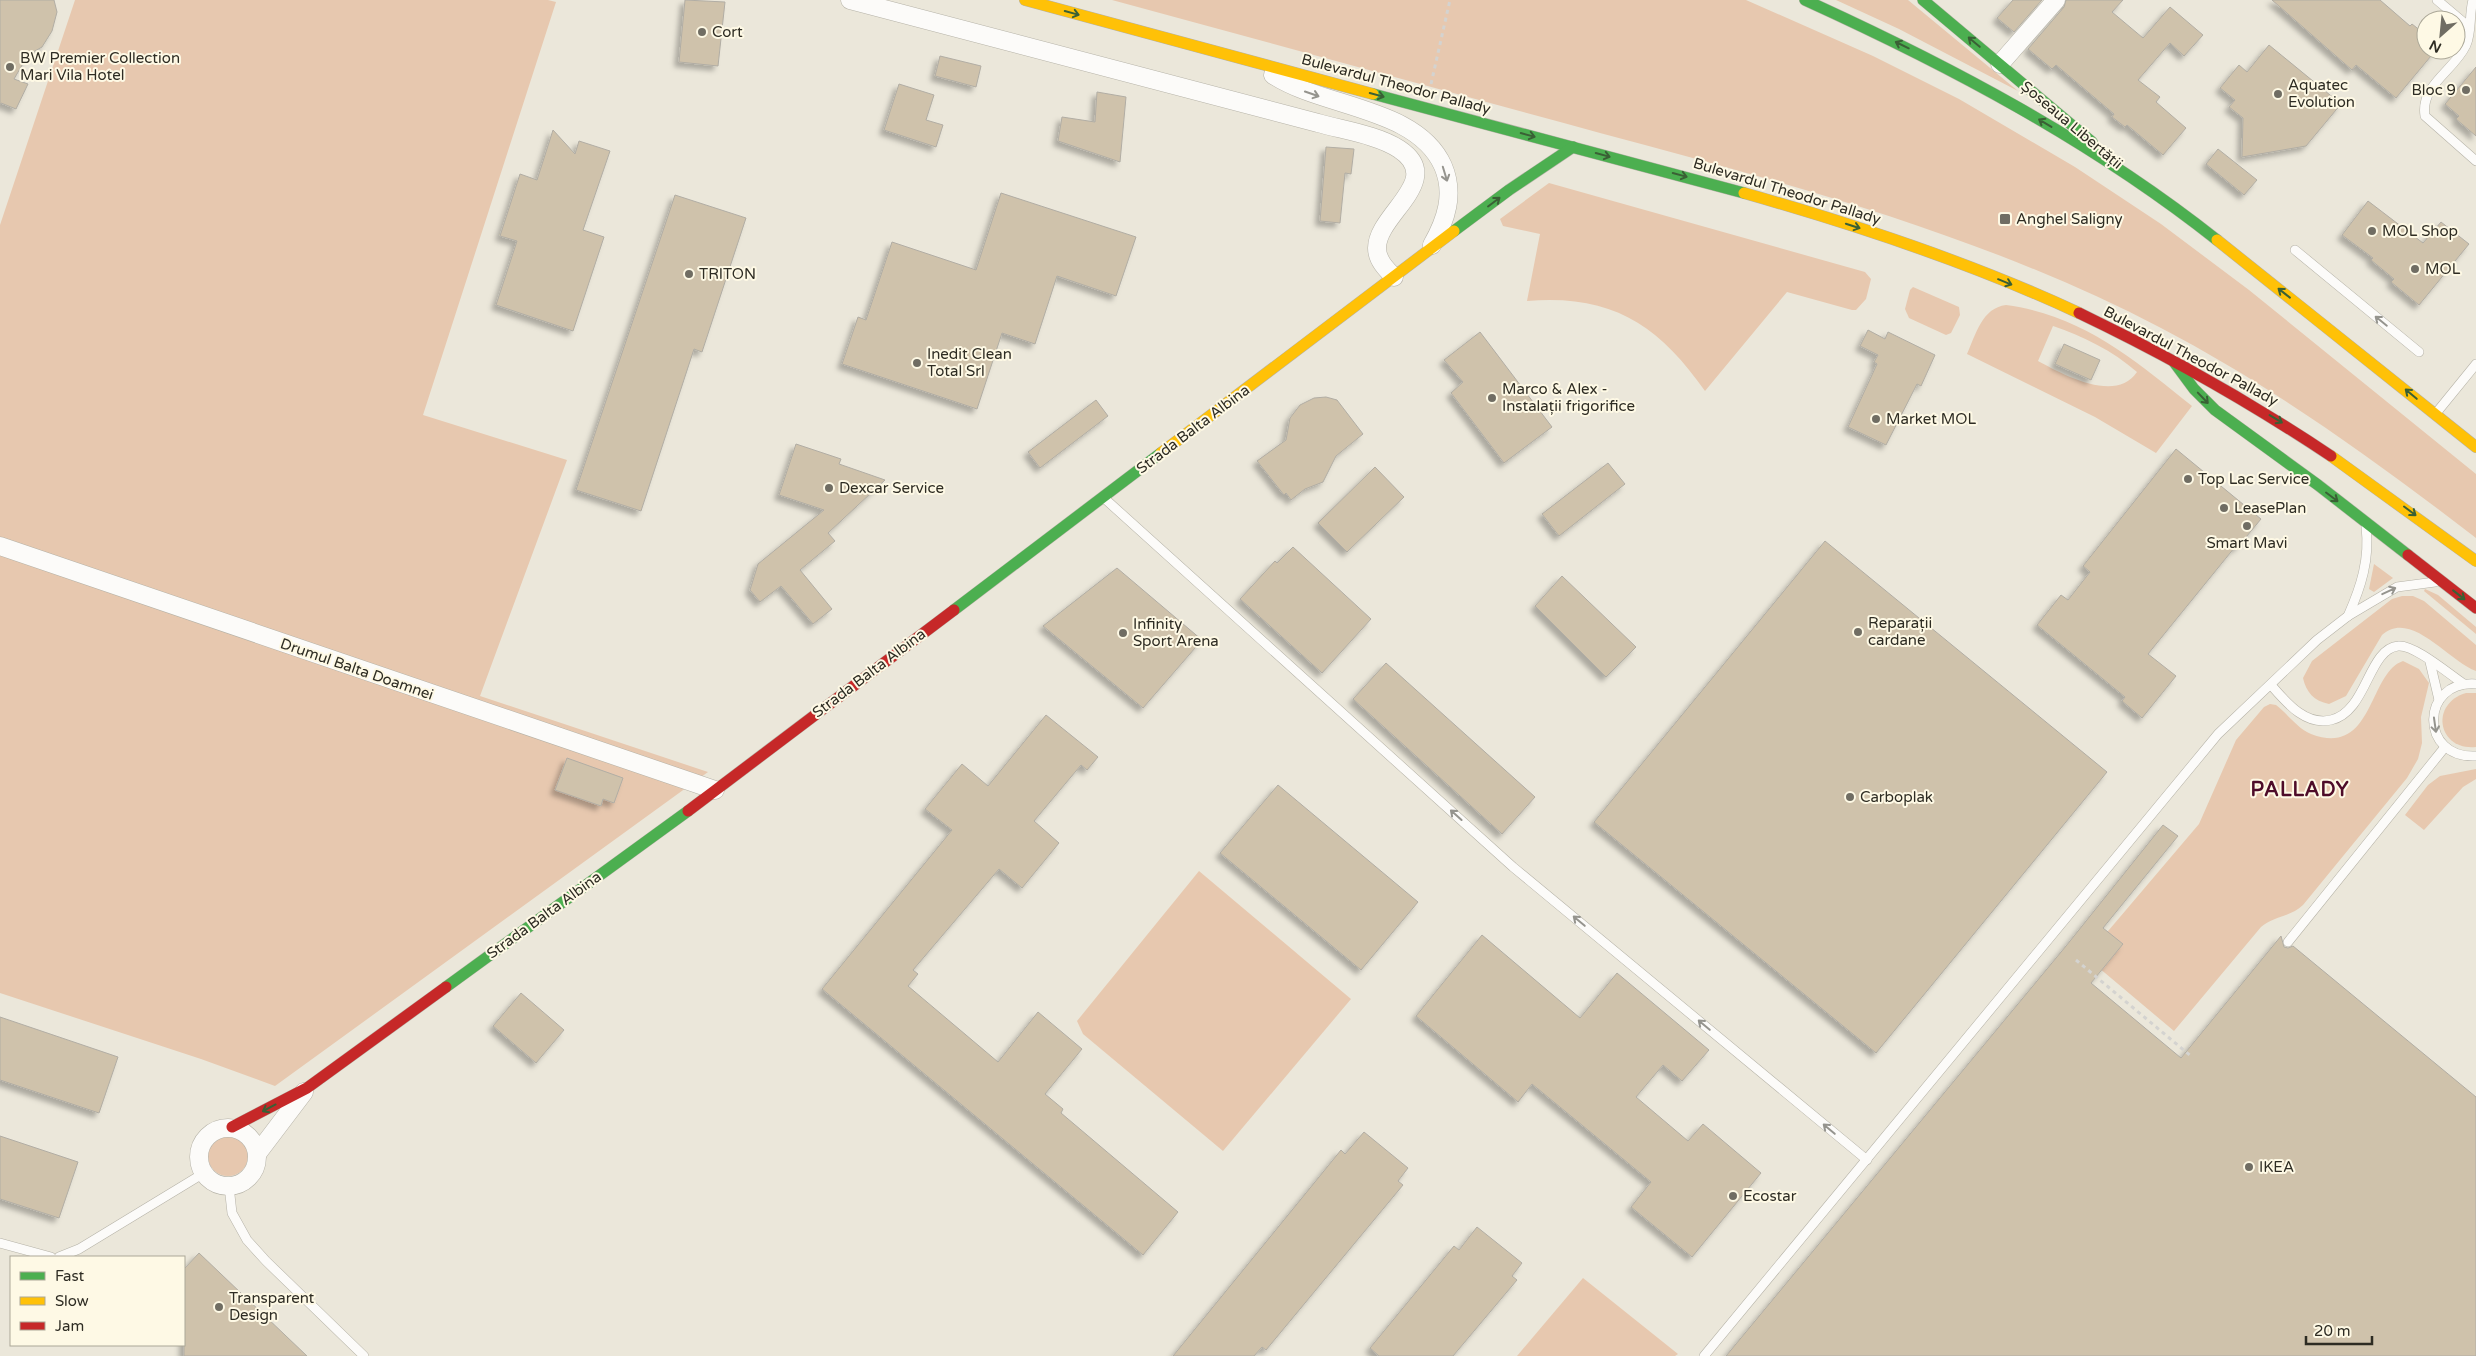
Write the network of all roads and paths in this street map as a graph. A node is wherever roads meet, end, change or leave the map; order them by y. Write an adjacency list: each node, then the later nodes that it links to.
1 (850, 0): 18 (street)
2 (1025, 0): 10 (main road, Bulevardul Theodor Pallady, one-way to 10)
3 (1450, 0): 12 (path)
4 (1805, 0): 15 (main road, one-way to 4)
5 (1923, 0): 11 (main road, Șoseaua Libertății, one-way to 5)
6 (2056, 0): 11 (street)
7 (2437, 0): 9 (lane)
8 (2473, 0): 9 (lane)
9 (2469, 27): 14 (lane)
10 (1254, 62): 12 (main road, Bulevardul Theodor Pallady, one-way to 12); 17 (street, Strada Balta Albina, one-way to 17)
11 (2000, 64): 15 (main road, Șoseaua Libertății)
12 (1426, 108): 13 (main road, Bulevardul Theodor Pallady, one-way to 13)
13 (1573, 147): 17 (main road, Strada Balta Albina, one-way to 13); 20 (main road, Bulevardul Theodor Pallady, one-way to 20)
14 (2476, 161)
15 (2145, 186): 22 (main road, one-way to 15)
16 (2295, 250): 19 (lane, one-way to 16)
17 (1428, 252): 18 (main road, Strada Balta Albina)
18 (1394, 278): 24 (main road, Strada Balta Albina)
19 (2419, 352)
20 (2173, 360): 25 (main road, one-way to 25); 27 (main road, Bulevardul Theodor Pallady, one-way to 27)
21 (2474, 369): 22 (lane)
22 (2436, 414): 23 (main road)
23 (2476, 447)
24 (1103, 497): 38 (main road, Strada Balta Albina); 45 (lane, one-way to 24)
25 (2366, 522): 28 (main road); 30 (lane)
26 (0, 546): 38 (street, Drumul Balta Doamnei)
27 (2476, 561)
28 (2443, 581): 29 (main road, one-way to 29); 30 (lane, one-way to 28)
29 (2476, 608)
30 (2348, 616): 34 (lane)
31 (2430, 662): 32 (lane); 34 (lane); 35 (lane)
32 (2464, 684): 33 (lane); 35 (lane)
33 (2476, 684)
34 (2271, 685): 45 (lane)
35 (2439, 700): 36 (lane, one-way to 36)
36 (2445, 747): 37 (lane); 39 (lane)
37 (2476, 756)
38 (715, 790): 42 (main road, Strada Balta Albina)
39 (2288, 942)
40 (2076, 960): 41 (path)
41 (2192, 1057)
42 (307, 1088): 43 (main road, Strada Balta Albina, one-way to 43); 44 (street, Strada Balta Albina)
43 (232, 1127): 44 (street); 46 (street, Strada Balta Albina)
44 (258, 1154): 47 (street, Strada Balta Albina)
45 (1867, 1160): 52 (lane)
46 (204, 1173): 47 (street); 50 (lane)
47 (229, 1186): 51 (lane)
48 (0, 1243): 49 (lane)
49 (47, 1256)
50 (62, 1256)
51 (364, 1356)
52 (1704, 1356)

